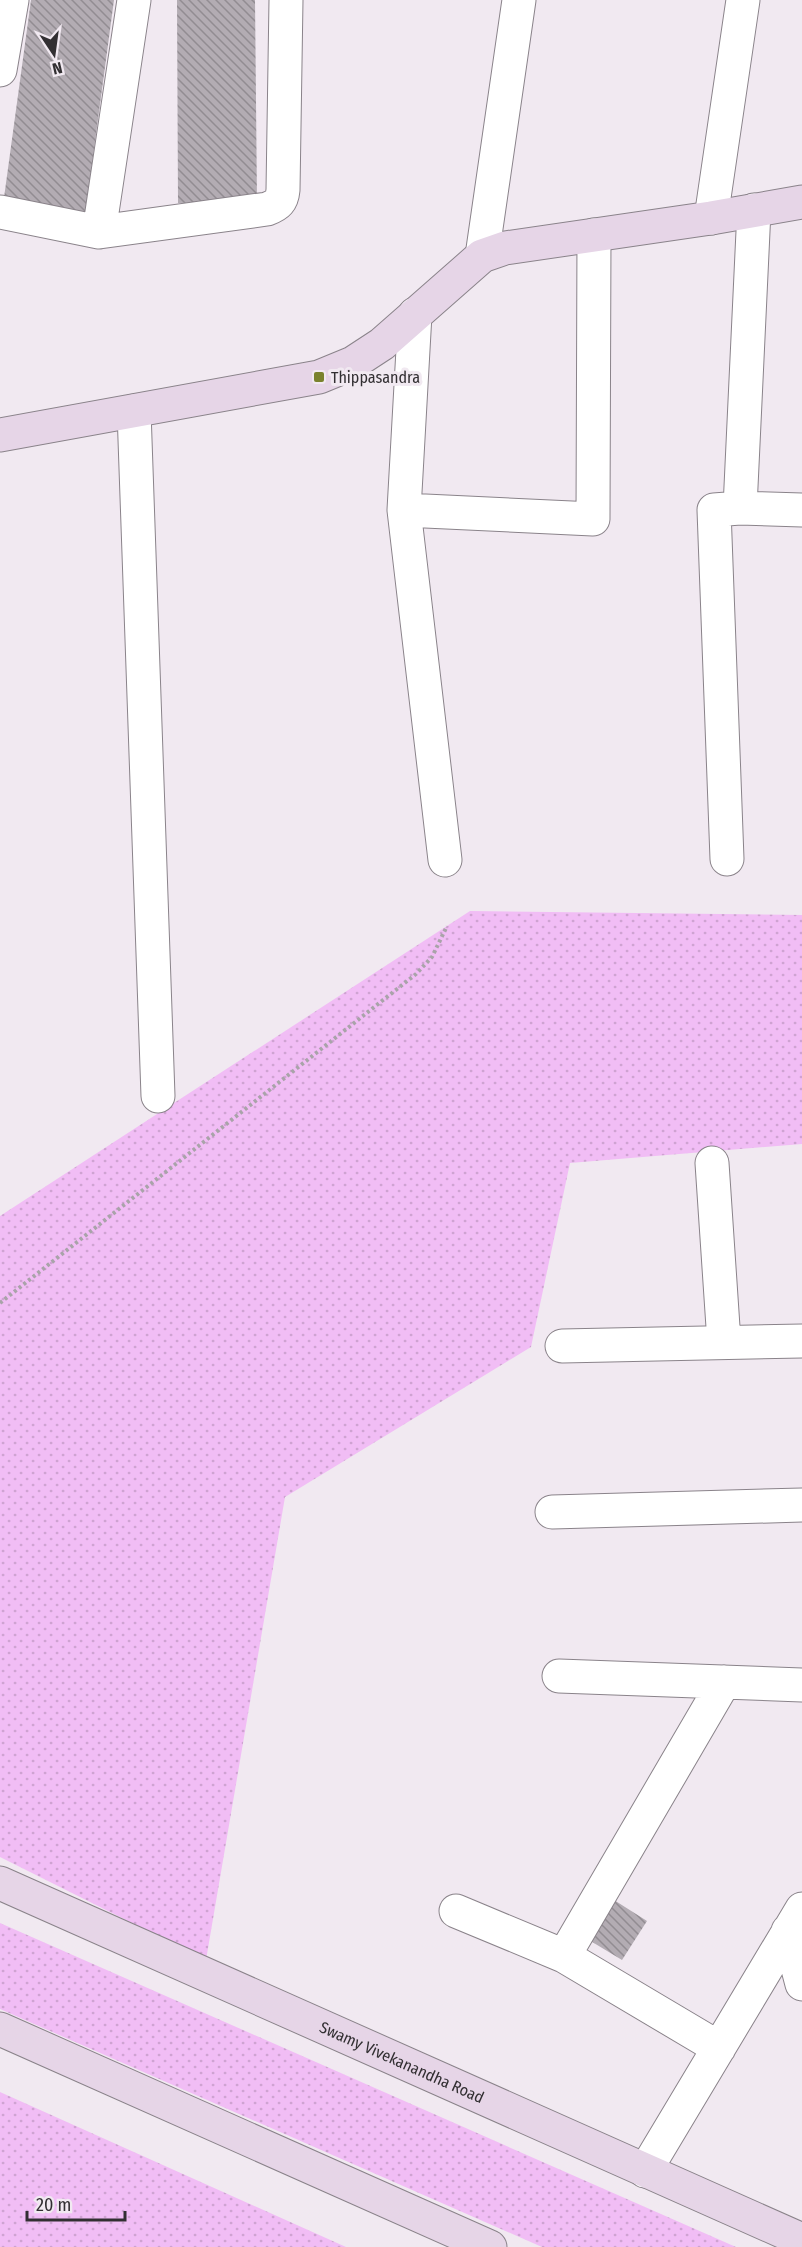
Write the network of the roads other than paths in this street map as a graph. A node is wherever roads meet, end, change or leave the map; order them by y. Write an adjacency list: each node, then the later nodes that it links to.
1 (12, 0): 6 (street)
2 (134, 0): 11 (street)
3 (286, 0): 11 (street)
4 (519, 0): 13 (street)
5 (743, 0): 10 (street)
6 (0, 70)
7 (802, 202): 8 (main road)
8 (754, 210): 10 (main road); 17 (street)
9 (0, 212): 11 (street)
10 (711, 218): 12 (main road)
11 (99, 232)
12 (594, 235): 13 (main road); 18 (street)
13 (482, 256): 14 (main road)
14 (415, 314): 15 (main road); 18 (street)
15 (134, 411): 16 (main road); 22 (street)
16 (0, 435)
17 (740, 508): 19 (street); 20 (street)
18 (404, 510): 21 (street)
19 (802, 510)
20 (727, 859)
21 (445, 860)
22 (158, 1096)
23 (712, 1163): 25 (street)
24 (802, 1341): 25 (street)
25 (724, 1342): 26 (street)
26 (562, 1346)
27 (802, 1505): 28 (street)
28 (552, 1512)
29 (559, 1676): 30 (street)
30 (724, 1682): 31 (street); 35 (street)
31 (802, 1685)
32 (0, 1883): 39 (main road, Swamy Vivekanandha Road)
33 (456, 1911): 35 (street)
34 (795, 1920): 36 (street); 38 (street)
35 (564, 1956): 38 (street)
36 (802, 1984)
37 (0, 2029): 41 (main road)
38 (719, 2048): 39 (street)
39 (645, 2171): 40 (main road, Swamy Vivekanandha Road)
40 (802, 2240)
41 (490, 2247)

